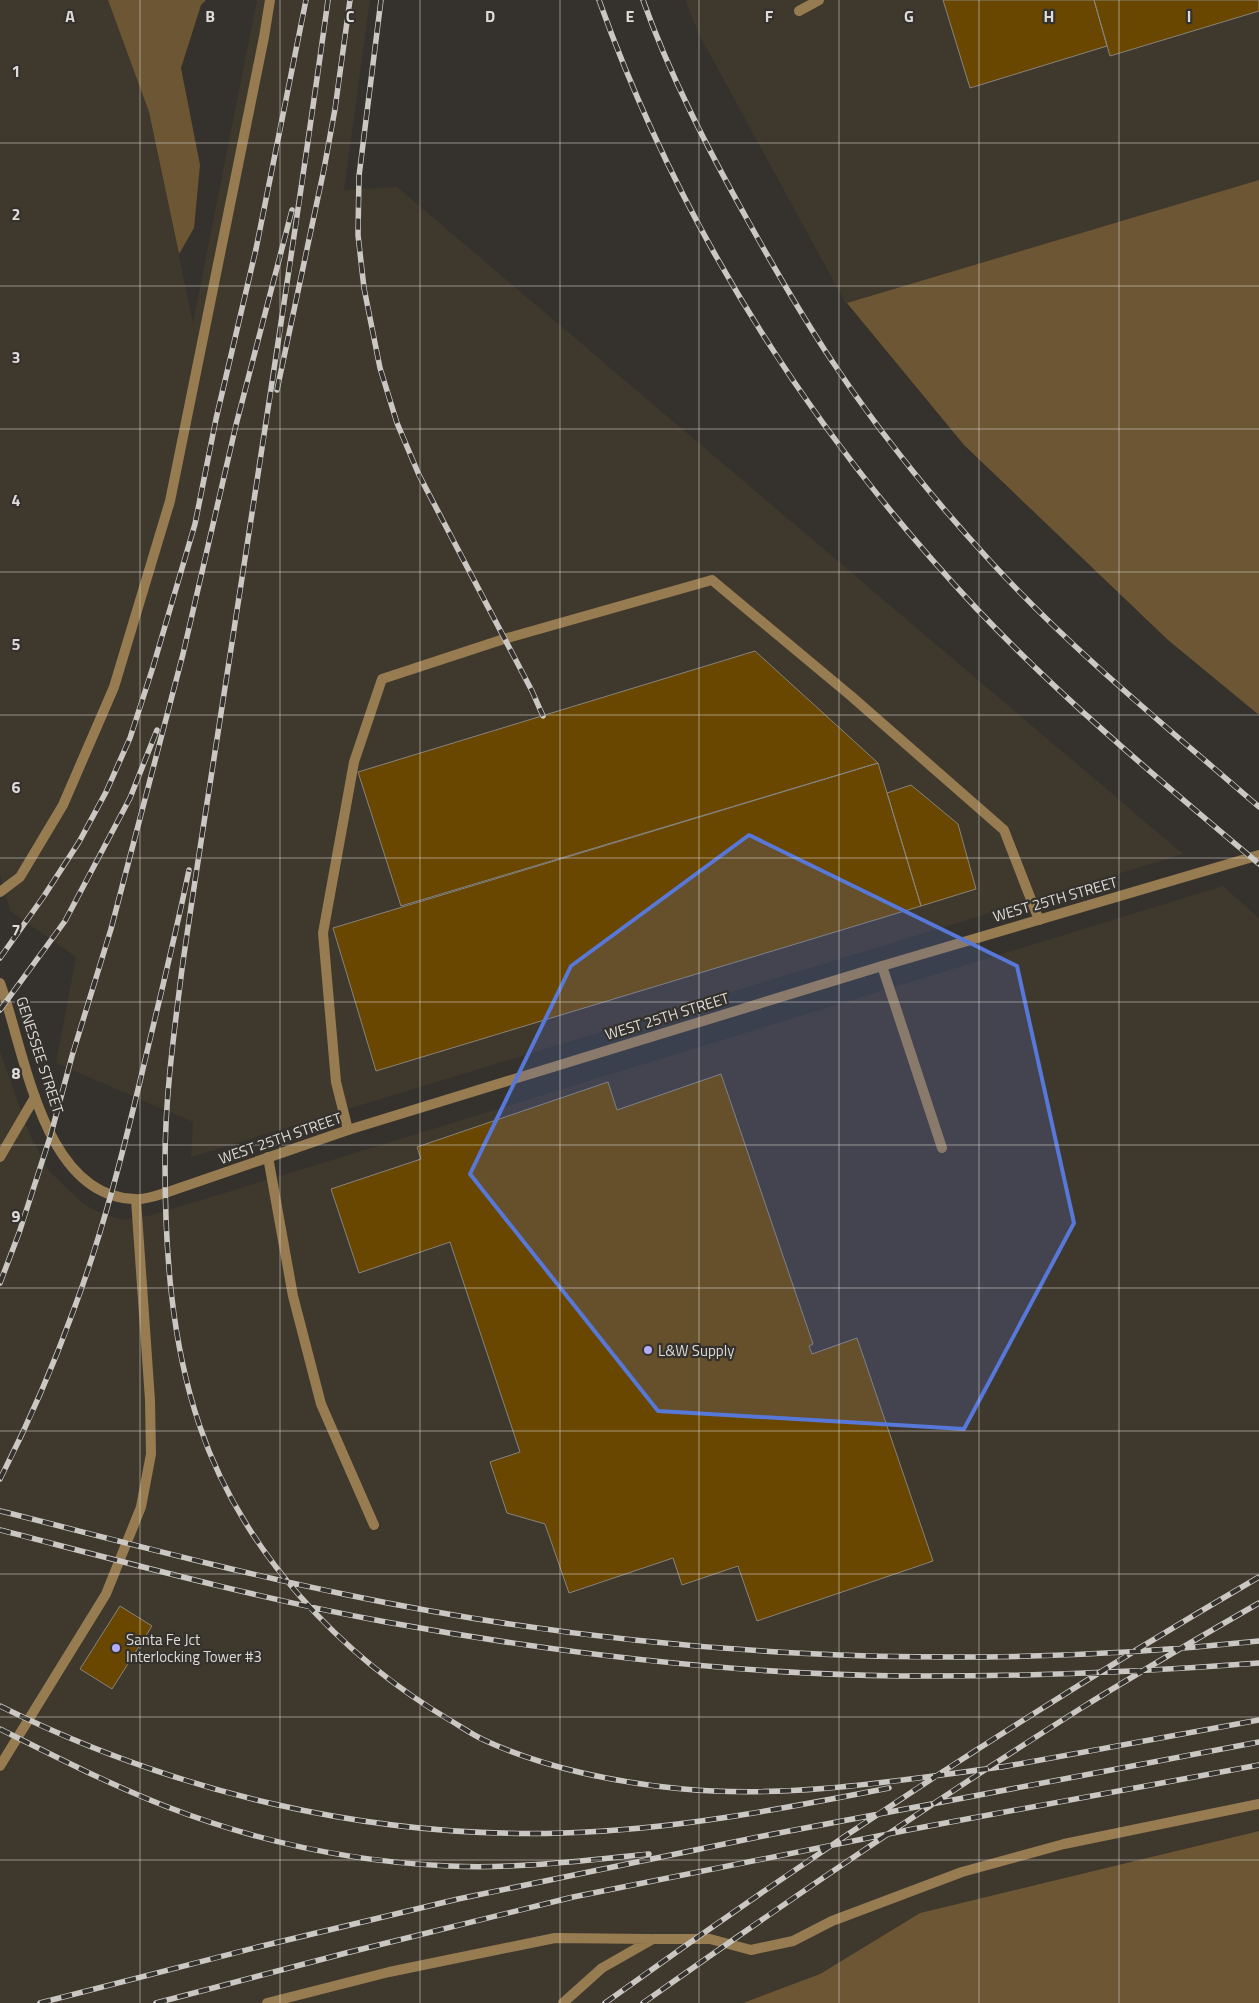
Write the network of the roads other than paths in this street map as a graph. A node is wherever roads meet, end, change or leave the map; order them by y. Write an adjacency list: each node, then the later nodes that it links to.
1 (270, 0): 5 (street)
2 (819, 0): 3 (street)
3 (799, 11)
4 (1259, 855): 6 (street, WEST 25TH STREET)
5 (0, 892)
6 (1039, 920): 7 (street, WEST 25TH STREET); 10 (street)
7 (882, 966): 10 (street, WEST 25TH STREET); 11 (street)
8 (0, 983): 9 (street, GENESSEE STREET)
9 (35, 1097): 12 (street); 14 (street, GENESSEE STREET)
10 (348, 1130): 13 (street, WEST 25TH STREET)
11 (942, 1148)
12 (0, 1157)
13 (268, 1158): 15 (street, WEST 25TH STREET); 16 (street)
14 (88, 1184): 15 (street, WEST 25TH STREET)
15 (136, 1200): 17 (street)
16 (374, 1525)
17 (0, 1766)
18 (1259, 1804): 19 (street)
19 (653, 1939): 20 (street); 21 (street)
20 (267, 2003)
21 (563, 2003)

